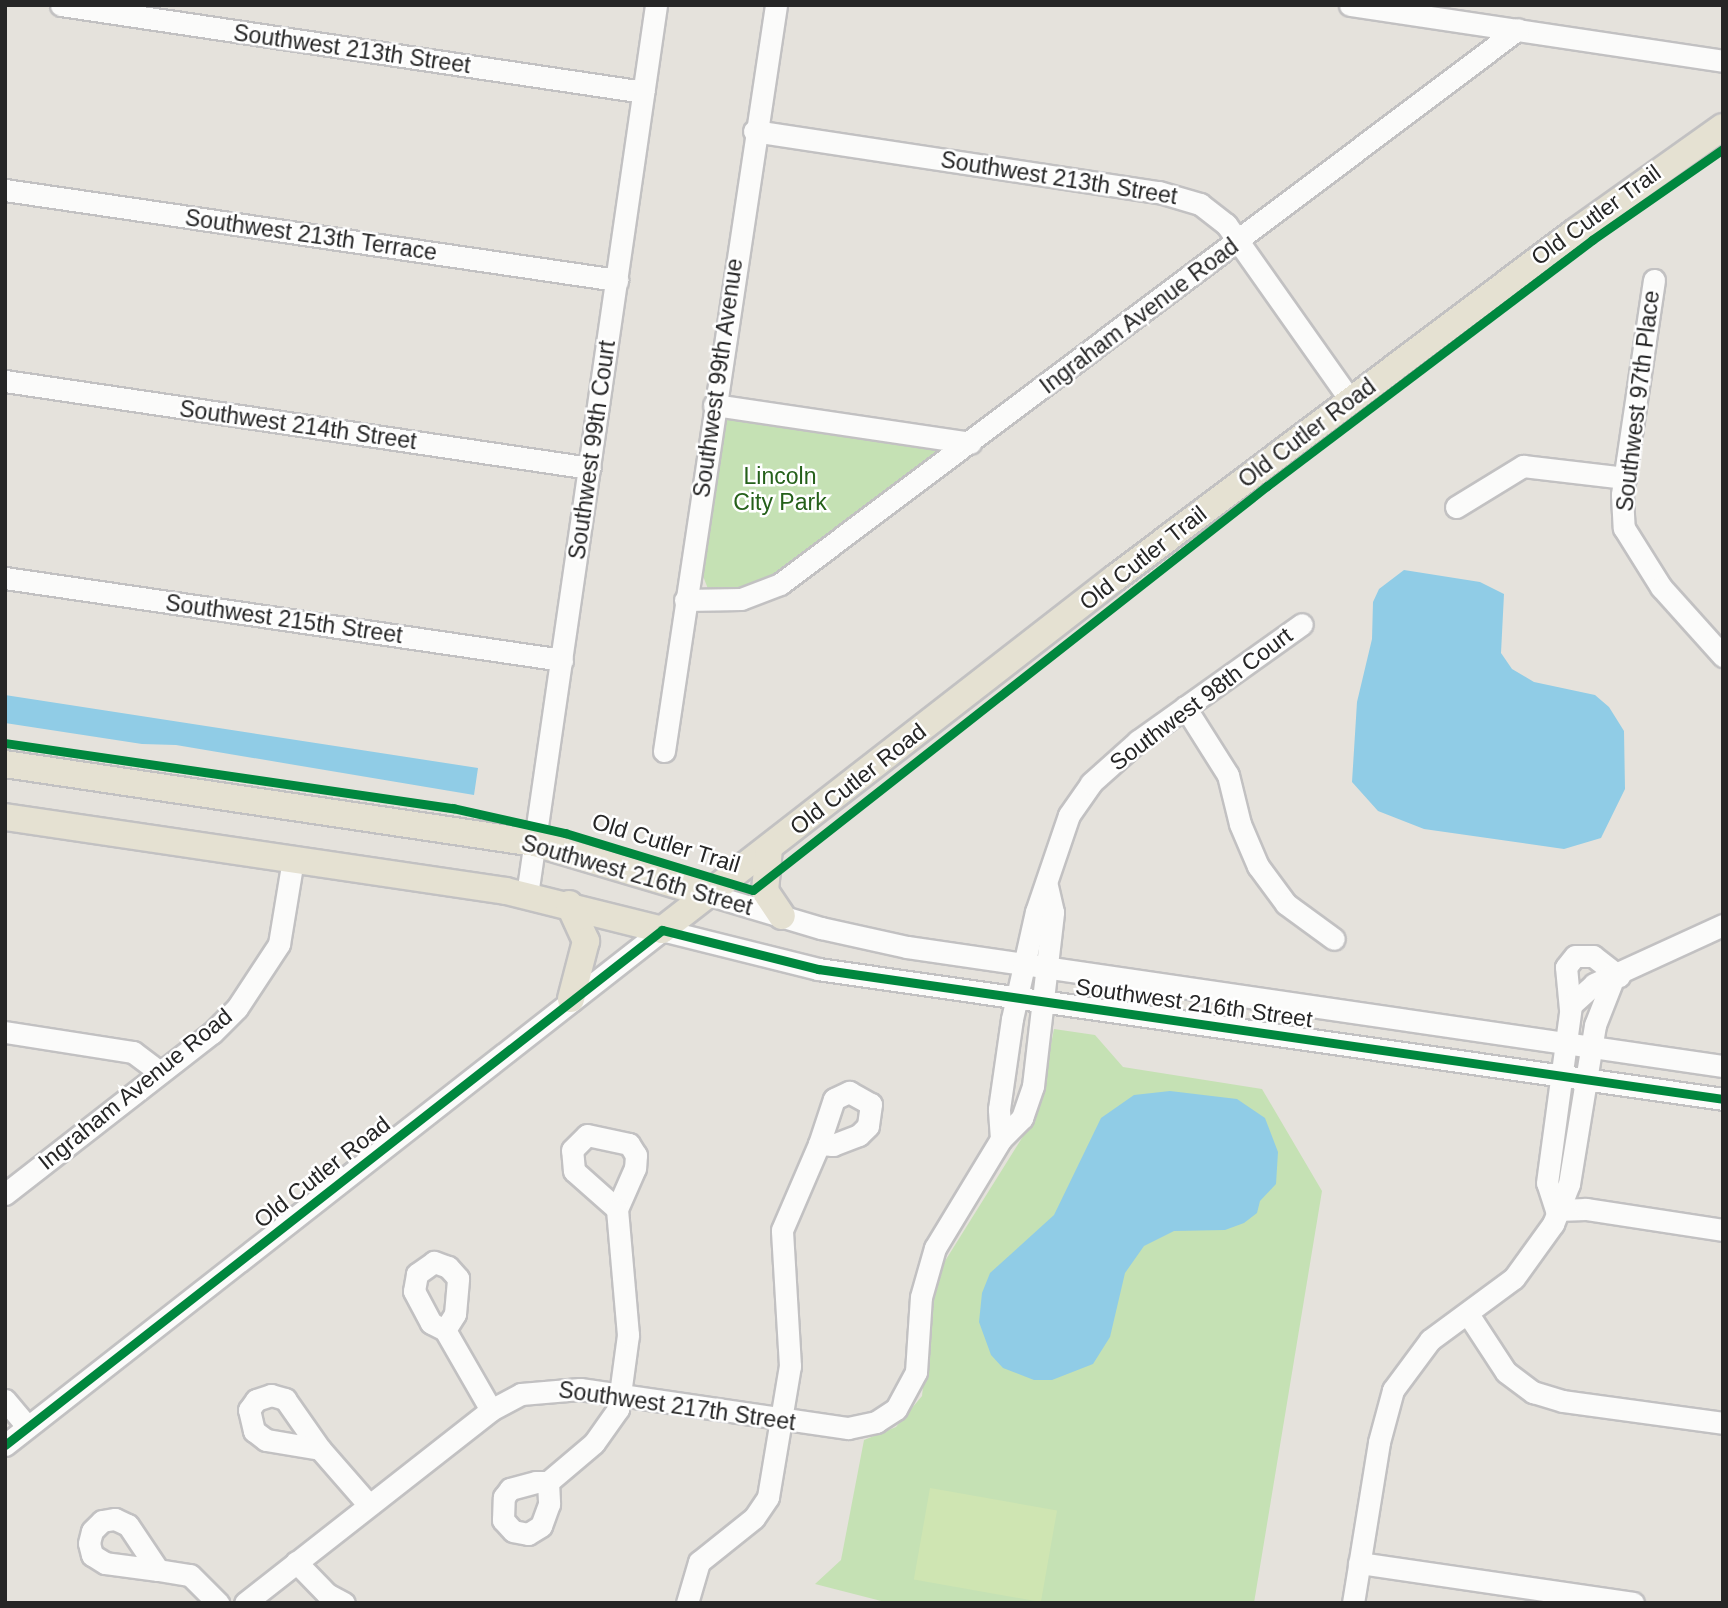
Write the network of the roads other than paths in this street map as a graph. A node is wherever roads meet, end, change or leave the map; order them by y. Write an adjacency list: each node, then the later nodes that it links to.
1 (61, 5): 8 (street, Southwest 213th Street)
2 (656, 5): 8 (street, Southwest 99th Court)
3 (776, 5): 10 (street, Southwest 99th Avenue)
4 (1350, 5): 5 (street)
5 (1376, 7): 6 (street)
6 (1518, 29): 7 (street); 12 (street, Ingraham Avenue Road)
7 (1723, 61)
8 (644, 92): 13 (street, Southwest 99th Court)
9 (1723, 127): 16 (main road, Old Cutler Road)
10 (754, 131): 12 (street, Southwest 213th Street); 17 (street, Southwest 99th Avenue)
11 (5, 190): 13 (street, Southwest 213th Terrace)
12 (1238, 241): 16 (street, Southwest 213th Street); 18 (street, Ingraham Avenue Road)
13 (617, 280): 19 (street, Southwest 99th Court)
14 (1654, 280): 20 (street, Southwest 97th Place)
15 (5, 381): 19 (street, Southwest 214th Street)
16 (1350, 401): 32 (main road, Old Cutler Road)
17 (714, 405): 18 (street); 23 (street, Southwest 99th Avenue)
18 (970, 443): 23 (street, Ingraham Avenue Road)
19 (590, 468): 26 (street, Southwest 99th Court)
20 (1625, 478): 21 (street); 25 (street, Southwest 97th Place)
21 (1456, 507)
22 (5, 578): 26 (street, Southwest 215th Street)
23 (685, 600): 28 (street, Southwest 99th Avenue)
24 (1302, 624): 27 (street, Southwest 98th Court)
25 (1723, 656)
26 (562, 660): 31 (street, Southwest 99th Court)
27 (1185, 707): 34 (street, Southwest 98th Court); 41 (street)
28 (664, 751)
29 (5, 764): 31 (main road, Southwest 216th Street)
30 (5, 817): 33 (main road, Southwest 216th Street)
31 (535, 843): 35 (street, Southwest 99th Court); 36 (main road, Southwest 216th Street)
32 (769, 848): 36 (main road, Old Cutler Road); 38 (main road)
33 (293, 859): 35 (main road, Southwest 216th Street); 53 (street, Ingraham Avenue Road)
34 (1047, 886): 42 (street, Southwest 98th Court); 43 (street, Southwest 98th Court)
35 (527, 895): 37 (main road, Southwest 216th Street)
36 (710, 895): 38 (street, Southwest 216th Street); 40 (main road, Old Cutler Road)
37 (569, 904): 40 (main road, Southwest 216th Street); 46 (main road)
38 (782, 916): 42 (street, Southwest 216th Street)
39 (1723, 925): 44 (street)
40 (662, 930): 45 (street, Southwest 216th Street); 46 (street, Old Cutler Road)
41 (1334, 939)
42 (1026, 964): 43 (street, Southwest 216th Street); 45 (street, Southwest 98th Court)
43 (1048, 967): 47 (street, Southwest 98th Court); 50 (street, Southwest 216th Street)
44 (1616, 977): 48 (street); 48 (street); 51 (street)
45 (1018, 997): 47 (street, Southwest 216th Street); 57 (street, Southwest 98th Court)
46 (571, 999): 71 (street, Old Cutler Road)
47 (1046, 1001): 54 (street, Southwest 216th Street); 57 (street, Southwest 98th Court)
48 (1570, 1009): 50 (street)
49 (5, 1032): 53 (street)
50 (1563, 1042): 51 (street, Southwest 216th Street); 54 (street)
51 (1591, 1046): 52 (street, Southwest 216th Street); 55 (street)
52 (1723, 1066)
53 (160, 1072): 59 (street, Ingraham Avenue Road)
54 (1560, 1075): 55 (street, Southwest 216th Street); 61 (street)
55 (1585, 1079): 56 (street, Southwest 216th Street); 61 (street)
56 (1723, 1099)
57 (1000, 1139): 67 (street, Southwest 98th Court)
58 (819, 1144): 69 (street)
59 (5, 1194)
60 (617, 1209): 65 (street)
61 (1556, 1210): 62 (street); 63 (street)
62 (1723, 1230)
63 (1468, 1314): 70 (street); 77 (street)
64 (444, 1330): 68 (street)
65 (621, 1395): 68 (street, Southwest 217th Street); 69 (street, Southwest 217th Street); 74 (street)
66 (5, 1401): 71 (street)
67 (900, 1405): 69 (street, Southwest 217th Street)
68 (491, 1410): 75 (street, Southwest 217th Street)
69 (782, 1421): 82 (street)
70 (1723, 1423)
71 (28, 1427): 72 (street, Old Cutler Road)
72 (5, 1446)
73 (320, 1449): 75 (street)
74 (548, 1482)
75 (368, 1504): 76 (street, Southwest 217th Street)
76 (296, 1562): 80 (street); 81 (street)
77 (1359, 1563): 83 (street); 84 (street)
78 (158, 1570): 79 (street)
79 (218, 1603)
80 (245, 1603)
81 (344, 1603)
82 (687, 1603)
83 (1353, 1603)
84 (1633, 1603)

